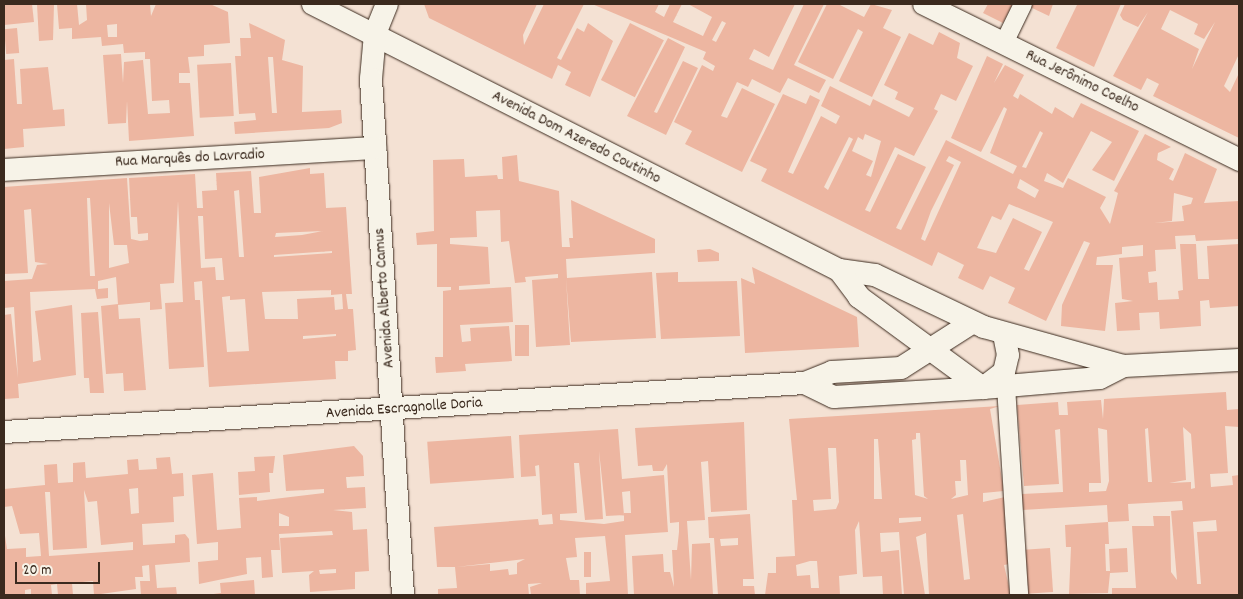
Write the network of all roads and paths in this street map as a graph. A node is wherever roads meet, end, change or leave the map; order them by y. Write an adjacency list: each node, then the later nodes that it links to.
1 (313, 4): 5 (street, Avenida Dom Azeredo Coutinho)
2 (387, 4): 5 (street, Avenida Alberto Camus)
3 (924, 4): 6 (street, Rua Jerônimo Coelho)
4 (1023, 4): 6 (street)
5 (375, 34): 7 (street, Avenida Alberto Camus); 10 (street, Avenida Dom Azeredo Coutinho)
6 (1004, 43): 8 (street, Rua Jerônimo Coelho)
7 (375, 148): 9 (street, Rua Marquês do Lavradio); 19 (street, Avenida Alberto Camus)
8 (1239, 160)
9 (4, 170)
10 (839, 270): 11 (street, Avenida Dom Azeredo Coutinho); 13 (street, Avenida Dom Azeredo Coutinho)
11 (973, 322): 12 (street, Avenida Escragnolle Doria); 13 (street, Avenida Escragnolle Doria)
12 (1004, 334): 15 (street, Avenida Escragnolle Doria); 18 (street)
13 (927, 350): 16 (street, Avenida Escragnolle Doria); 18 (street)
14 (1239, 360): 15 (street, Avenida Escragnolle Doria)
15 (1124, 366): 17 (street, Avenida Escragnolle Doria)
16 (805, 383): 18 (street, Avenida Escragnolle Doria); 19 (street, Avenida Escragnolle Doria)
17 (1006, 386): 18 (street, Avenida Escragnolle Doria); 22 (street)
18 (983, 388)
19 (392, 410): 20 (street, Avenida Escragnolle Doria); 21 (street, Avenida Alberto Camus)
20 (4, 432)
21 (404, 595)
22 (1019, 595)

